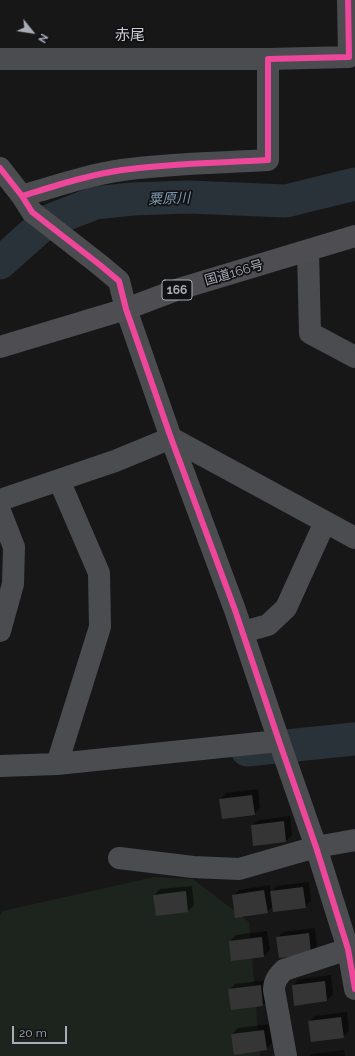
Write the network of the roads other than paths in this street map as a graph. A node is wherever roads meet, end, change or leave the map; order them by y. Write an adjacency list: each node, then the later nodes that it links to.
1 (348, 0): 3 (street)
2 (0, 59): 3 (street)
3 (268, 59): 5 (street)
4 (0, 168): 5 (street)
5 (27, 204): 8 (street)
6 (355, 236): 7 (highway, 国道166号 / 166)
7 (308, 251): 8 (highway, 国道166号 / 166); 10 (street)
8 (126, 309): 9 (highway, 国道166号 / 166); 11 (street)
9 (0, 347)
10 (355, 357)
11 (170, 438): 12 (street); 15 (street); 18 (street)
12 (59, 480): 13 (street); 20 (street)
13 (0, 500)
14 (0, 511): 17 (street)
15 (325, 522): 16 (street); 18 (street)
16 (355, 538)
17 (0, 631)
18 (243, 632): 19 (street)
19 (279, 741): 20 (street); 23 (street)
20 (57, 764): 21 (street)
21 (0, 766)
22 (355, 840): 23 (street)
23 (316, 848): 24 (street); 25 (street)
24 (119, 858)
25 (352, 948): 26 (street); 27 (street)
26 (355, 989)
27 (286, 1056)

